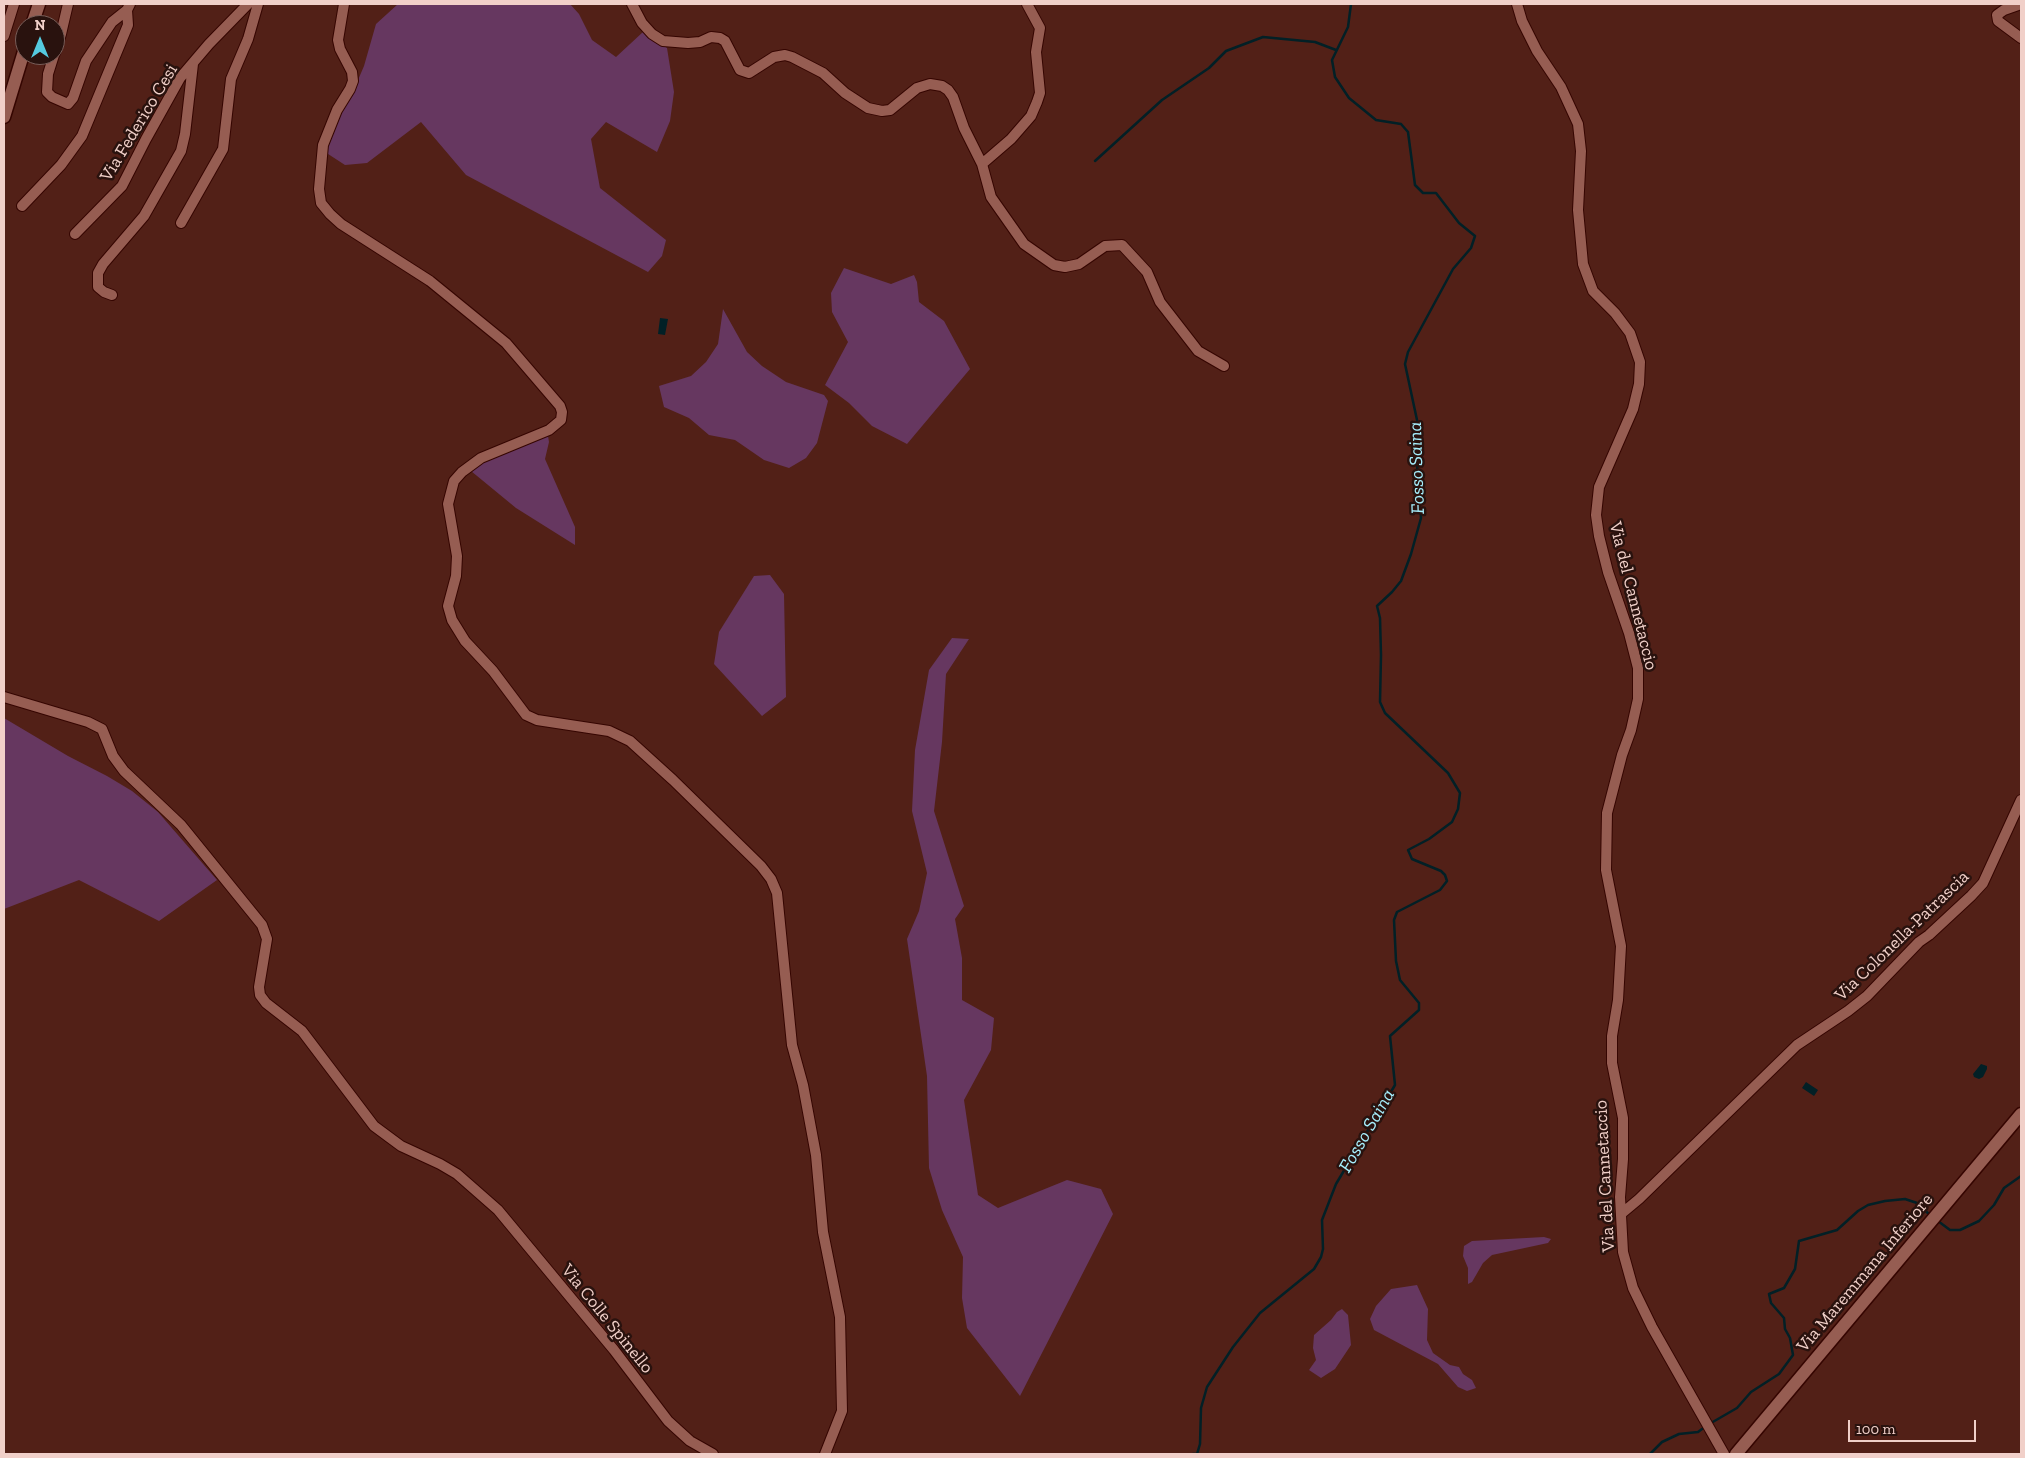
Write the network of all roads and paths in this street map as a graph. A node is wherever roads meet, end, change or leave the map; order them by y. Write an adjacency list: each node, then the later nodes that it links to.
1 (14, 4): 10 (street)
2 (248, 4): 12 (street, Via Federico Cesi)
3 (258, 4): 18 (street)
4 (344, 4): 27 (street)
5 (632, 4): 16 (street)
6 (1026, 4): 16 (street)
7 (1517, 4): 25 (street, Via del Cannetaccio)
8 (2021, 4): 11 (street)
9 (128, 7): 14 (street); 17 (street)
10 (4, 36)
11 (2021, 38)
12 (193, 64): 19 (street, Via Federico Cesi); 20 (street)
13 (20, 65): 15 (main road)
14 (51, 65)
15 (4, 117)
16 (982, 164): 21 (street)
17 (22, 206)
18 (181, 223)
19 (76, 234)
20 (112, 295)
21 (1224, 366)
22 (4, 697): 26 (street, Via Colle Spinello)
23 (2021, 800): 25 (street, Via Colonella-Patrascia)
24 (2021, 1114): 29 (main road, Via Maremmana Inferiore)
25 (1621, 1214): 28 (street, Via del Cannetaccio)
26 (713, 1454)
27 (825, 1454)
28 (1724, 1454)
29 (1736, 1454)

